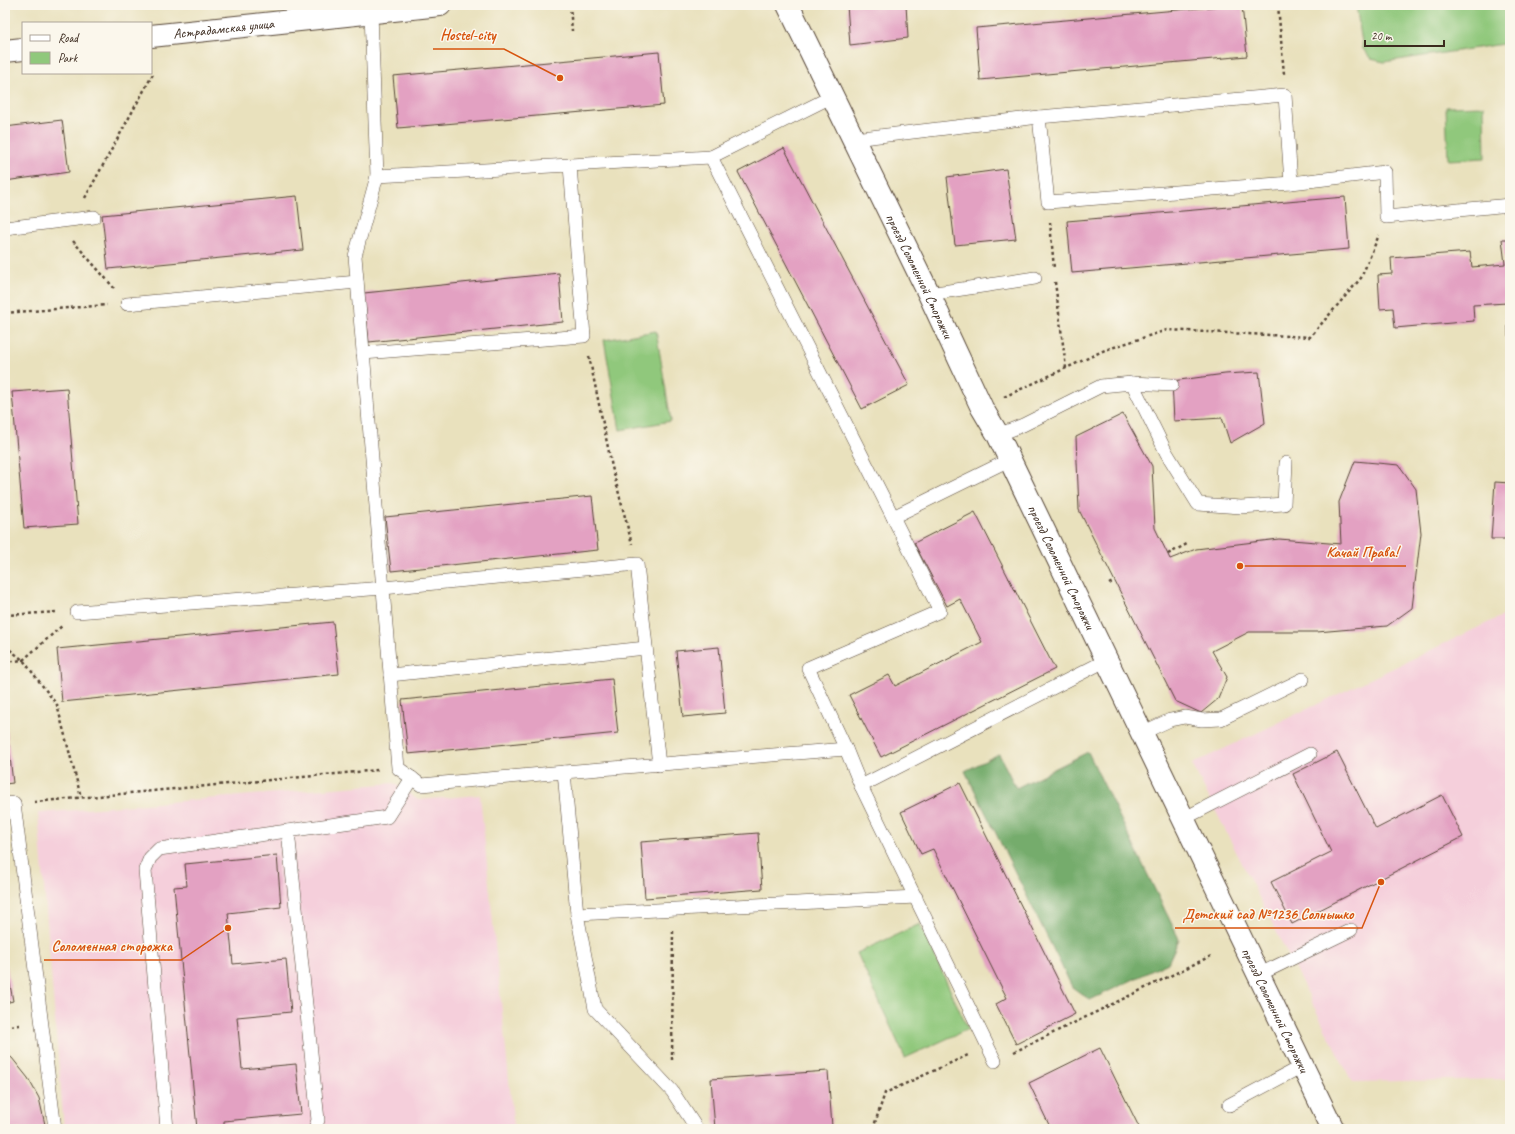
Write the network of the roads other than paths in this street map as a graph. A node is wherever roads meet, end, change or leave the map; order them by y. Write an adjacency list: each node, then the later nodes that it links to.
1 (440, 5): 3 (street, Астрадамская улица)
2 (788, 5): 7 (street, проезд Соломенной Сторожки)
3 (371, 13): 4 (street, Астрадамская улица); 12 (lane)
4 (152, 36)
5 (22, 49): 6 (street)
6 (5, 51)
7 (833, 96): 9 (street, проезд Соломенной Сторожки); 10 (lane)
8 (1039, 118): 9 (lane); 13 (lane); 13 (lane)
9 (854, 140): 19 (street, проезд Соломенной Сторожки)
10 (711, 157): 11 (lane); 27 (lane)
11 (570, 166): 12 (lane); 21 (lane)
12 (377, 176): 18 (lane)
13 (1291, 183): 14 (lane)
14 (1510, 205)
15 (94, 218): 16 (lane)
16 (5, 228)
17 (1035, 278): 19 (lane)
18 (357, 282): 20 (lane); 21 (lane)
19 (929, 294): 24 (street, проезд Соломенной Сторожки)
20 (127, 304)
21 (363, 353): 28 (lane)
22 (1132, 383): 23 (lane); 24 (lane); 26 (lane)
23 (1172, 385)
24 (998, 436): 25 (street, проезд Соломенной Сторожки)
25 (1010, 460): 27 (lane); 31 (street, проезд Соломенной Сторожки)
26 (1286, 463)
27 (893, 518): 35 (lane)
28 (383, 588): 29 (lane); 30 (lane); 32 (lane)
29 (77, 612)
30 (646, 648): 32 (lane); 37 (lane)
31 (1107, 660): 34 (street, проезд Соломенной Сторожки); 40 (lane)
32 (390, 675): 39 (lane)
33 (1303, 680): 34 (lane)
34 (1142, 733): 42 (street, проезд Соломенной Сторожки)
35 (846, 749): 37 (lane); 40 (lane)
36 (1310, 754): 42 (lane)
37 (659, 765): 38 (lane)
38 (564, 772): 39 (lane); 45 (lane)
39 (412, 778): 43 (lane)
40 (861, 786): 44 (lane)
41 (9, 804): 51 (lane)
42 (1183, 819): 47 (street, проезд Соломенной Сторожки)
43 (288, 831): 52 (lane); 53 (lane)
44 (916, 897): 45 (lane); 48 (lane)
45 (578, 914): 54 (lane)
46 (1351, 930): 47 (lane)
47 (1258, 975): 49 (street, проезд Соломенной Сторожки)
48 (994, 1061)
49 (1302, 1066): 50 (lane); 55 (street, проезд Соломенной Сторожки)
50 (1229, 1105)
51 (55, 1129)
52 (167, 1129)
53 (315, 1129)
54 (697, 1129)
55 (1333, 1129)

